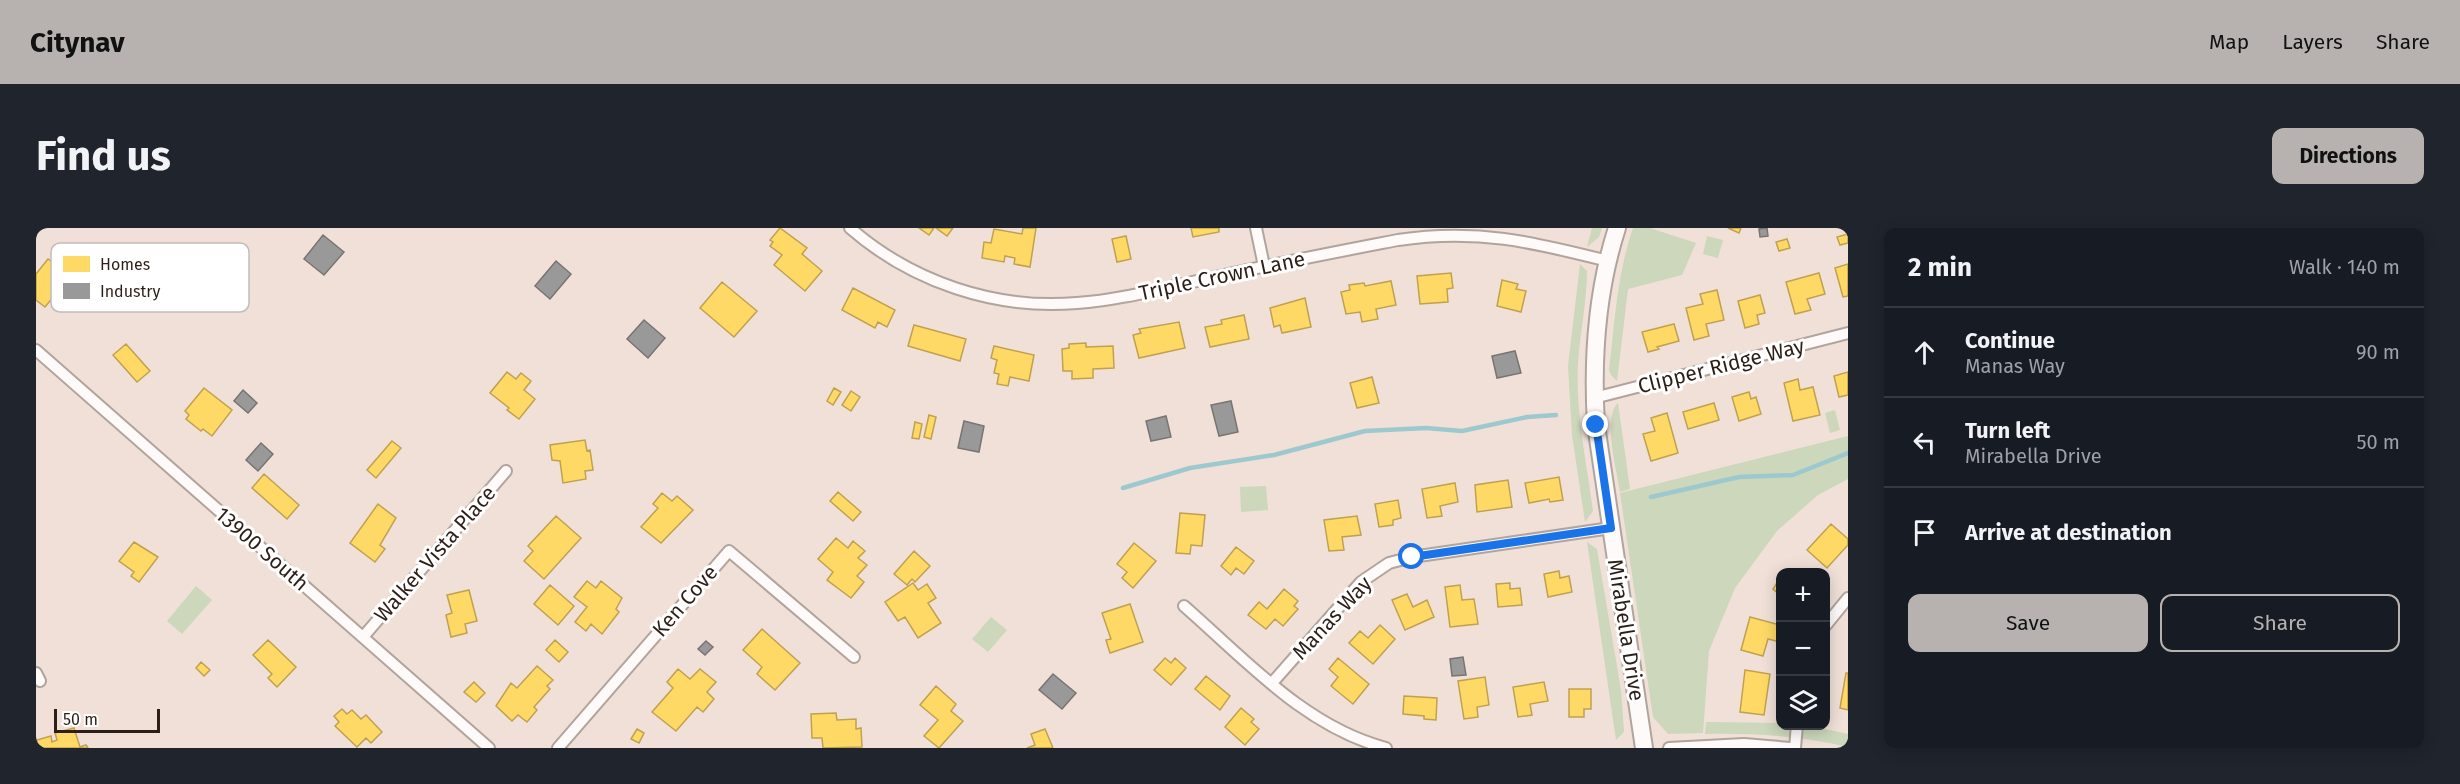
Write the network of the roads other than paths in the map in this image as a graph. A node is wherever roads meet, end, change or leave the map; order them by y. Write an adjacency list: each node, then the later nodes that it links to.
1 (850, 228): 5 (street, Triple Crown Lane)
2 (1256, 228): 5 (street)
3 (1617, 228): 4 (street, Mirabella Drive)
4 (1608, 261): 5 (street, Triple Crown Lane); 8 (street, Mirabella Drive)
5 (1264, 266)
6 (1848, 333): 8 (street, Clipper Ridge Way)
7 (36, 350): 14 (street, 13900 South)
8 (1594, 398): 10 (street, Mirabella Drive)
9 (506, 471): 14 (street, Walker Vista Place)
10 (1611, 528): 16 (street, Manas Way); 21 (street, Mirabella Drive)
11 (1848, 598): 13 (street)
12 (1184, 606): 16 (street)
13 (1828, 622)
14 (363, 638): 18 (street, 13900 South)
15 (854, 657): 19 (street, Ken Cove)
16 (1272, 683): 20 (street)
17 (1797, 730): 24 (street)
18 (489, 748)
19 (558, 748)
20 (1386, 748)
21 (1644, 748)
22 (1670, 748): 23 (street)
23 (1790, 748)
24 (1795, 748)

